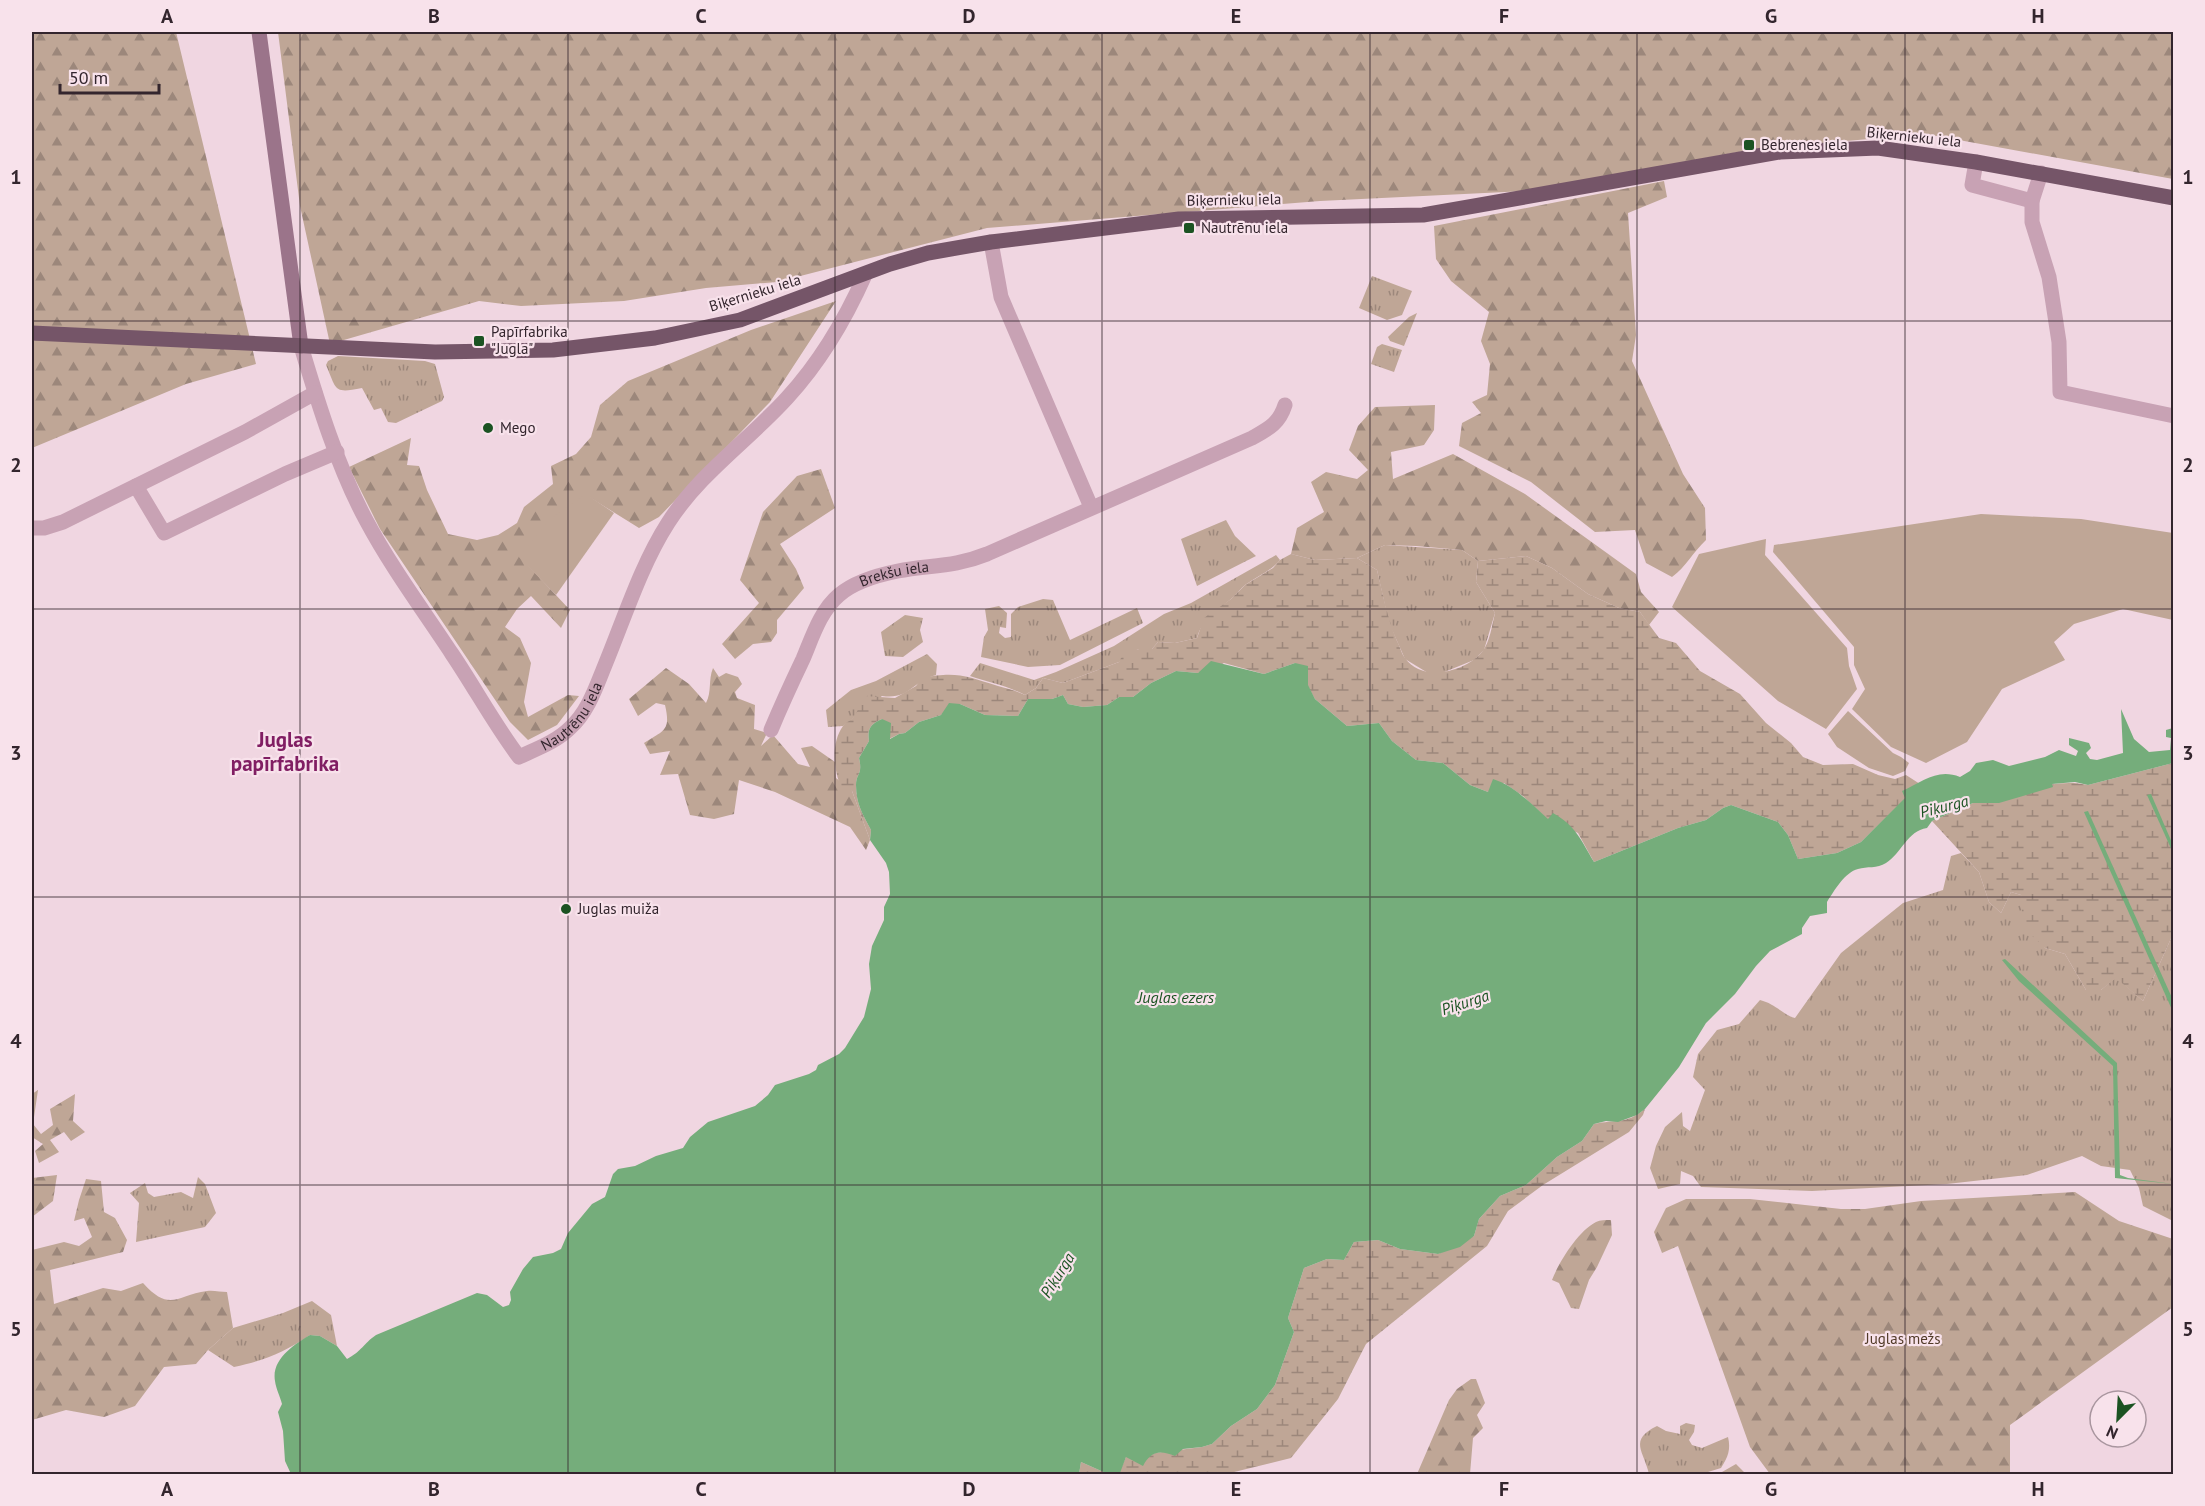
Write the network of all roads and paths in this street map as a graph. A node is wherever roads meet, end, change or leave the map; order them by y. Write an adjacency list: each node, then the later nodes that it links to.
1 (259, 32): 9 (main road)
2 (1976, 162): 3 (main road, Biķernieku iela); 5 (street); 6 (main road, Biķernieku iela)
3 (2041, 173): 4 (main road, Biķernieku iela); 5 (street)
4 (2174, 198)
5 (2032, 201): 12 (street)
6 (991, 242): 7 (main road, Biķernieku iela); 15 (street)
7 (865, 275): 9 (main road, Biķernieku iela); 13 (street, Nautrēnu iela)
8 (32, 333): 9 (main road, Biķernieku iela)
9 (301, 346): 10 (street, Nautrēnu iela)
10 (315, 393): 13 (street, Nautrēnu iela); 14 (street)
11 (1285, 405): 15 (street, Brekšu iela)
12 (2174, 416)
13 (337, 452): 14 (street)
14 (136, 486): 16 (street)
15 (1091, 507): 17 (street, Brekšu iela)
16 (32, 528)
17 (771, 730)

